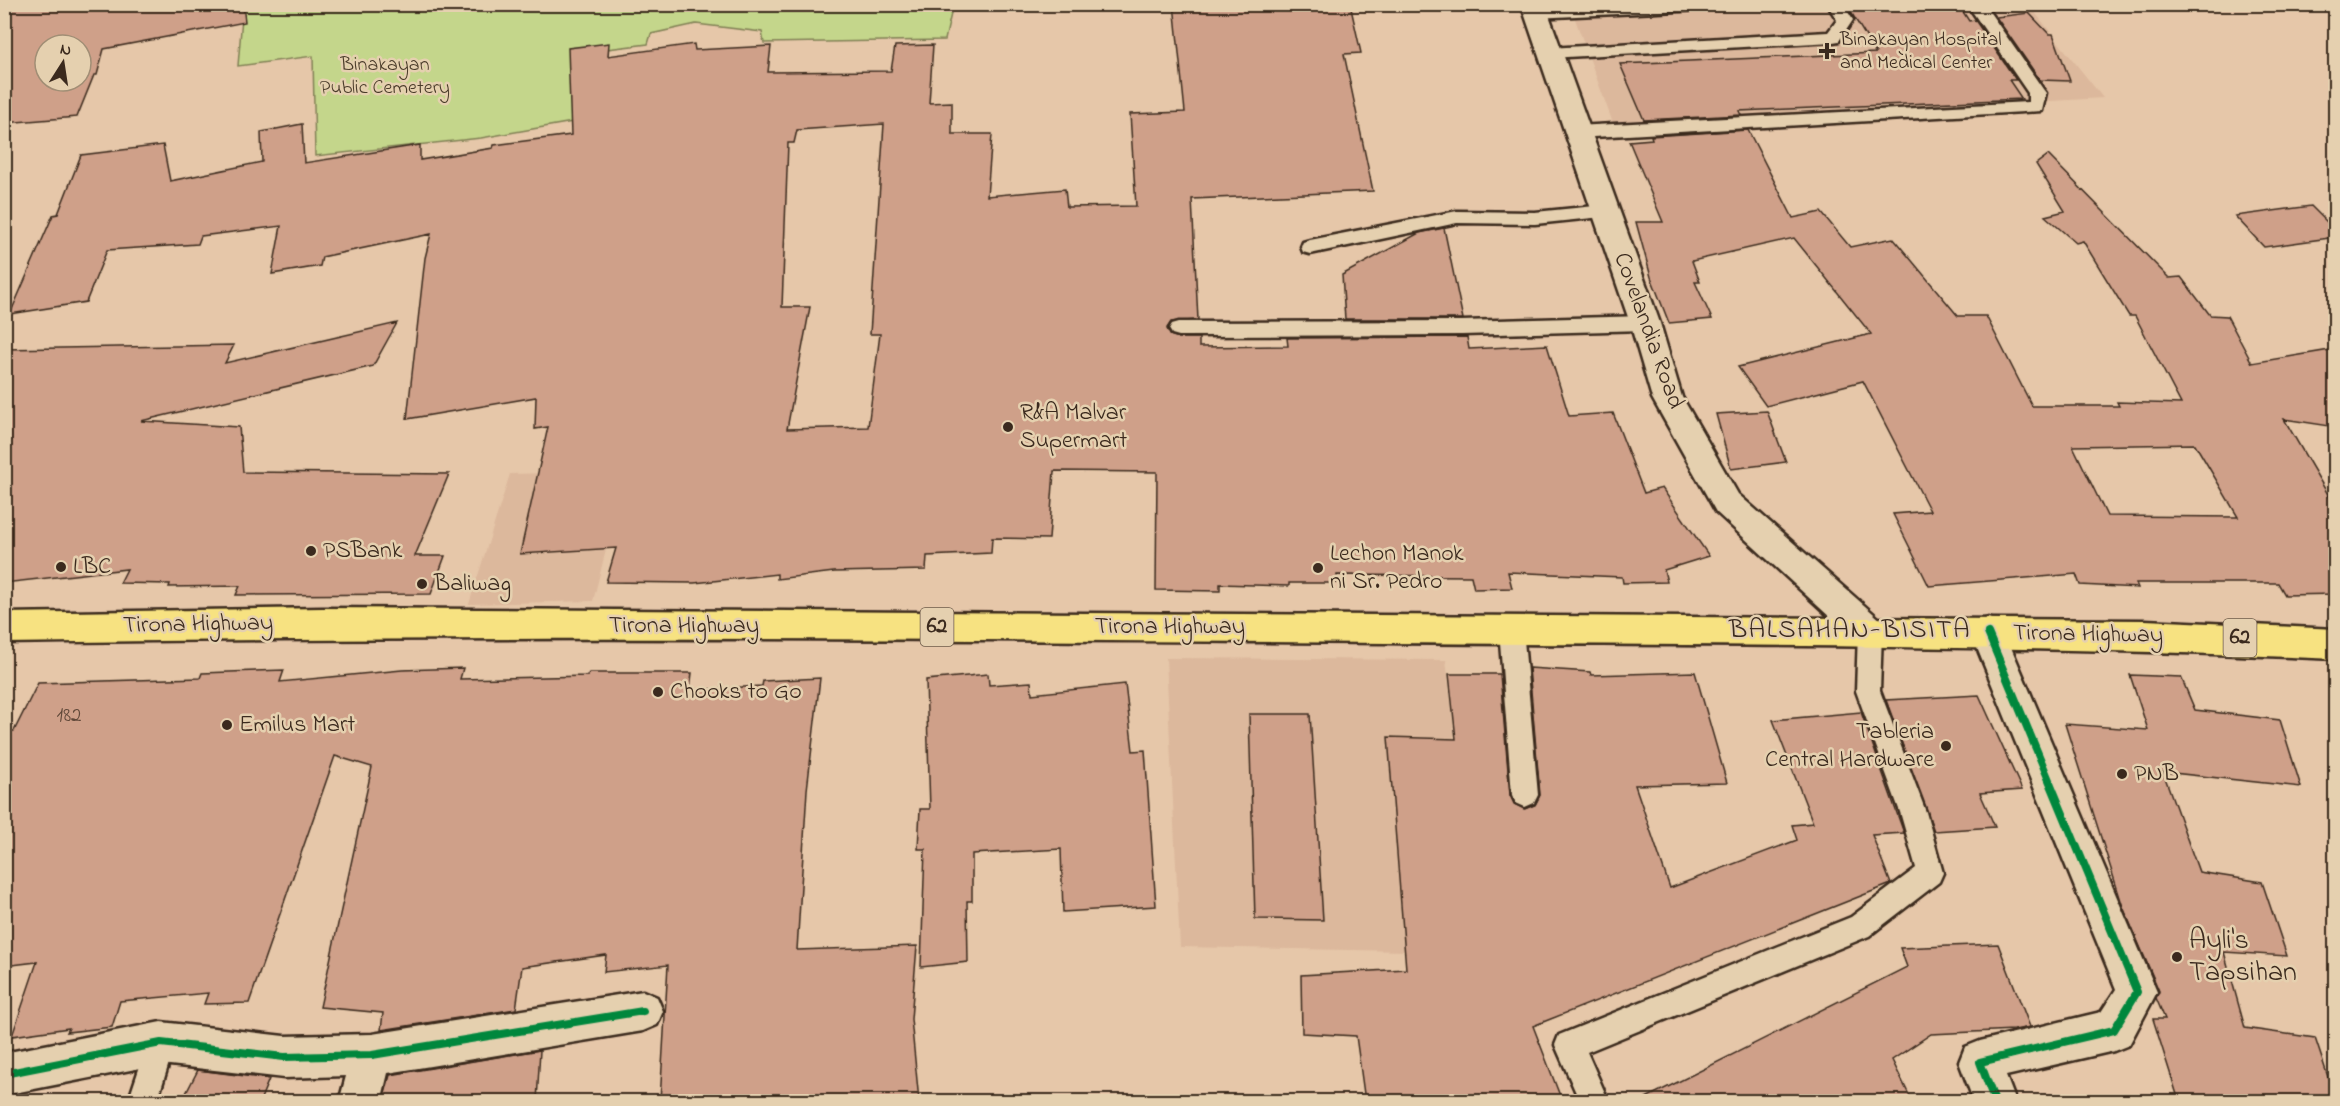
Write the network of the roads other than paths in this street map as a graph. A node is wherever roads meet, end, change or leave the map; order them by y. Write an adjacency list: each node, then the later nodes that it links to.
1 (1720, 4): 4 (lane)
2 (1835, 4): 5 (lane)
3 (1975, 4): 6 (lane)
4 (1534, 9): 5 (street, Covelandia Road)
5 (1549, 53): 6 (street, Covelandia Road)
6 (1576, 132): 7 (street, Covelandia Road)
7 (1605, 211): 8 (lane); 9 (street, Covelandia Road)
8 (1310, 247)
9 (1645, 323): 10 (lane); 13 (street, Covelandia Road)
10 (1179, 329)
11 (4, 628): 12 (main road, Tirona Highway / 62)
12 (1511, 629): 13 (main road, Tirona Highway / 62); 16 (lane)
13 (1870, 632): 14 (main road, Tirona Highway / 62); 23 (lane)
14 (1988, 633): 15 (main road, Tirona Highway / 62); 24 (street)
15 (2336, 644)
16 (1525, 795)
17 (643, 1011): 19 (street)
18 (161, 1043): 19 (street); 20 (street); 21 (lane)
19 (372, 1056): 22 (street)
20 (4, 1074)
21 (142, 1101)
22 (360, 1101)
23 (1595, 1101)
24 (1995, 1101)

